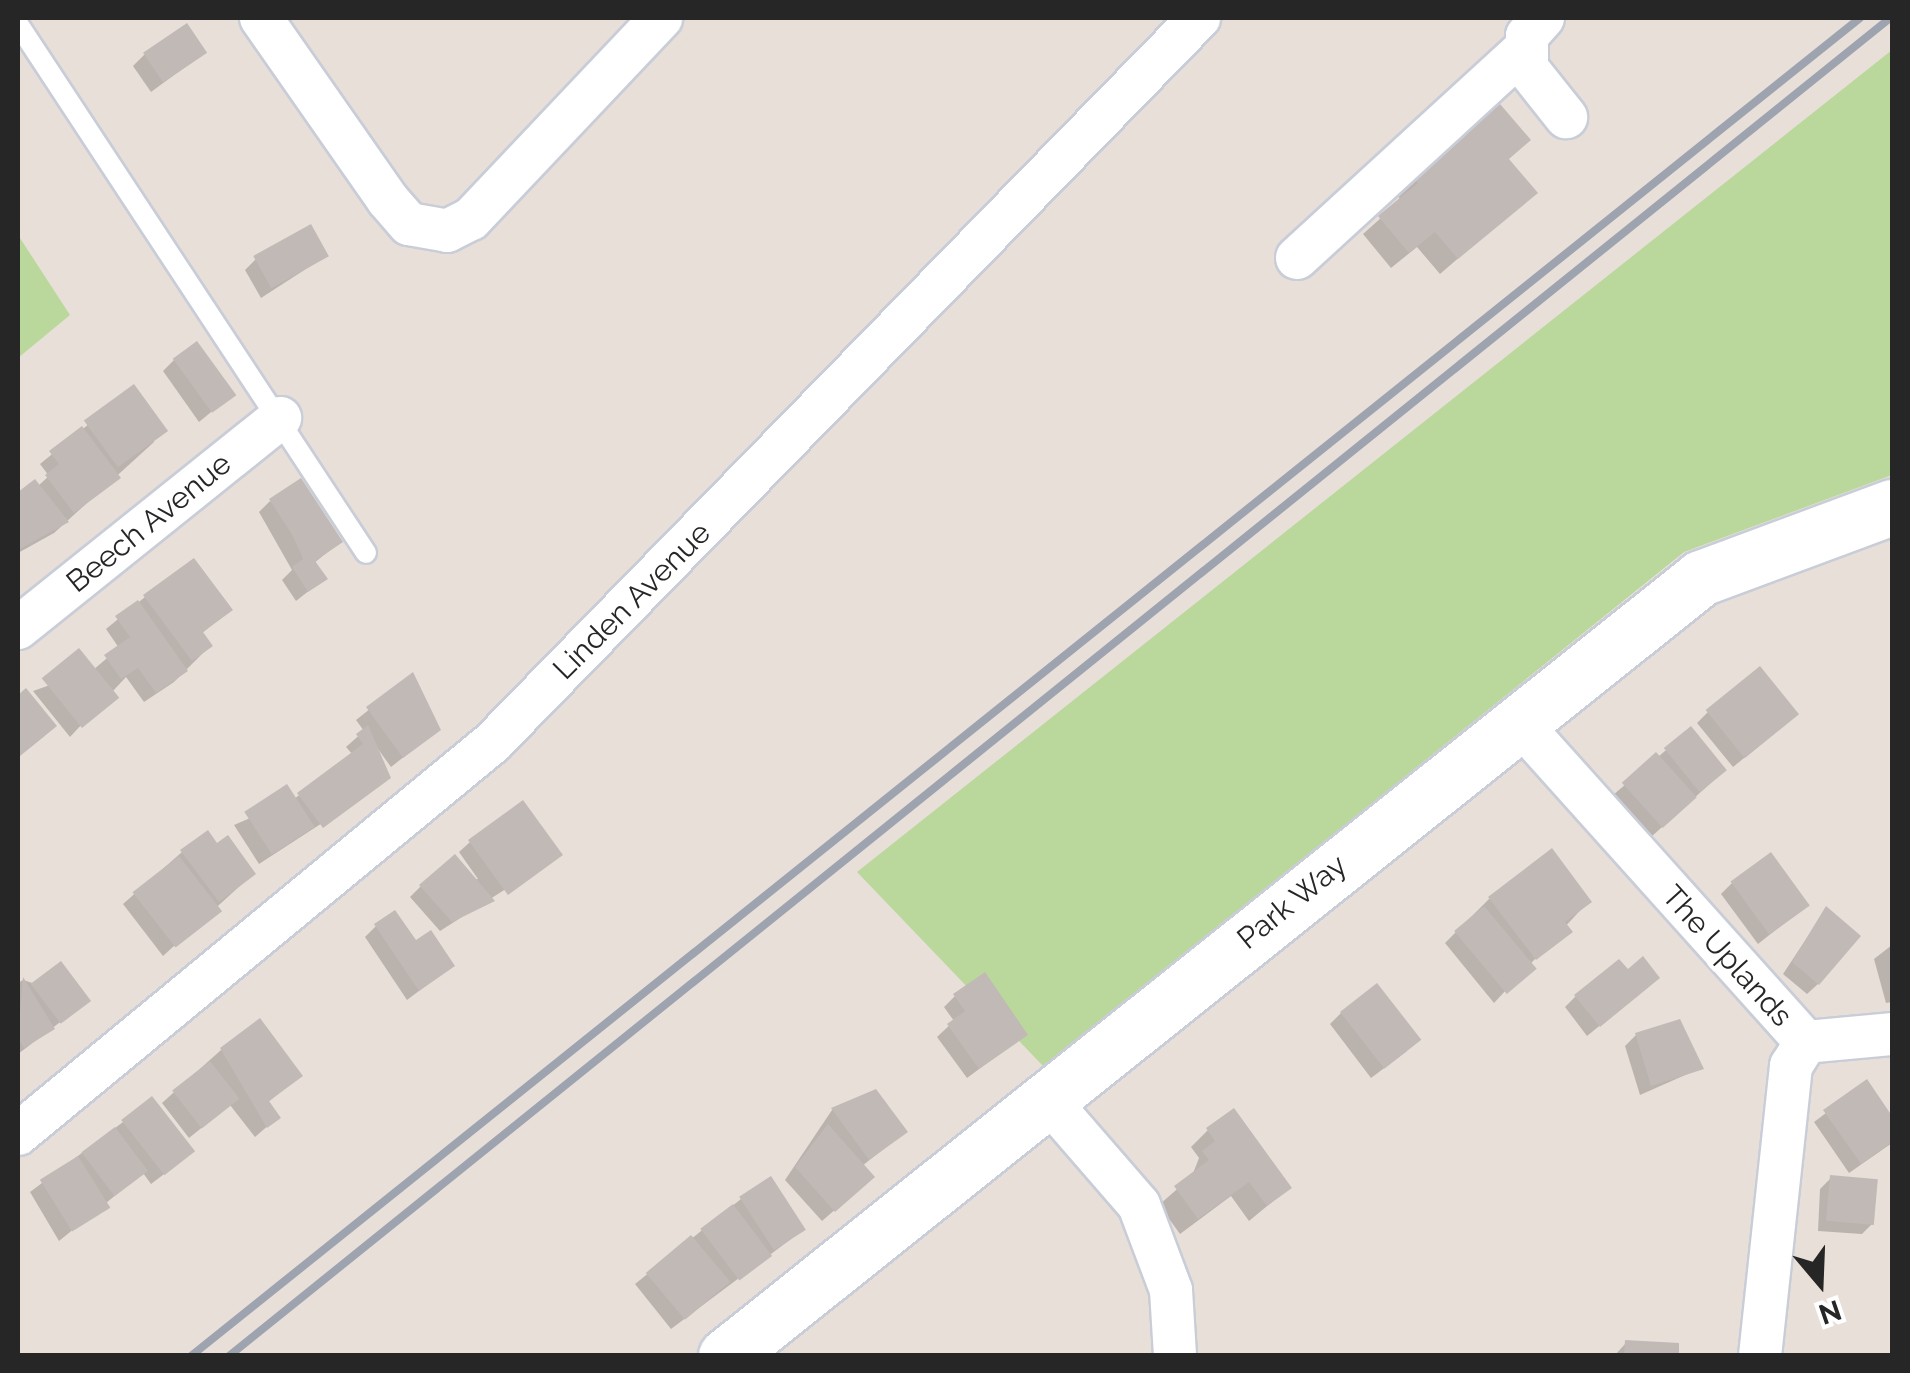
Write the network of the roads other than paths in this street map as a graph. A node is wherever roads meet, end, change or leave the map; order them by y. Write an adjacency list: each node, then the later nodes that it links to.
1 (261, 18): 2 (street)
2 (662, 18)
3 (1199, 18): 16 (street, Linden Avenue)
4 (18, 24): 8 (lane)
5 (1533, 34): 6 (street); 7 (street)
6 (1566, 117)
7 (1297, 258)
8 (280, 418): 10 (lane); 11 (street, Beech Avenue)
9 (1892, 507): 12 (street, Park Way)
10 (366, 553)
11 (18, 628)
12 (1517, 720): 14 (street, The Uplands); 15 (street, Park Way)
13 (1892, 1034): 14 (street)
14 (1806, 1042): 19 (street, The Uplands)
15 (1048, 1100): 17 (street, Park Way); 18 (street)
16 (18, 1134)
17 (726, 1356)
18 (1176, 1356)
19 (1760, 1356)

